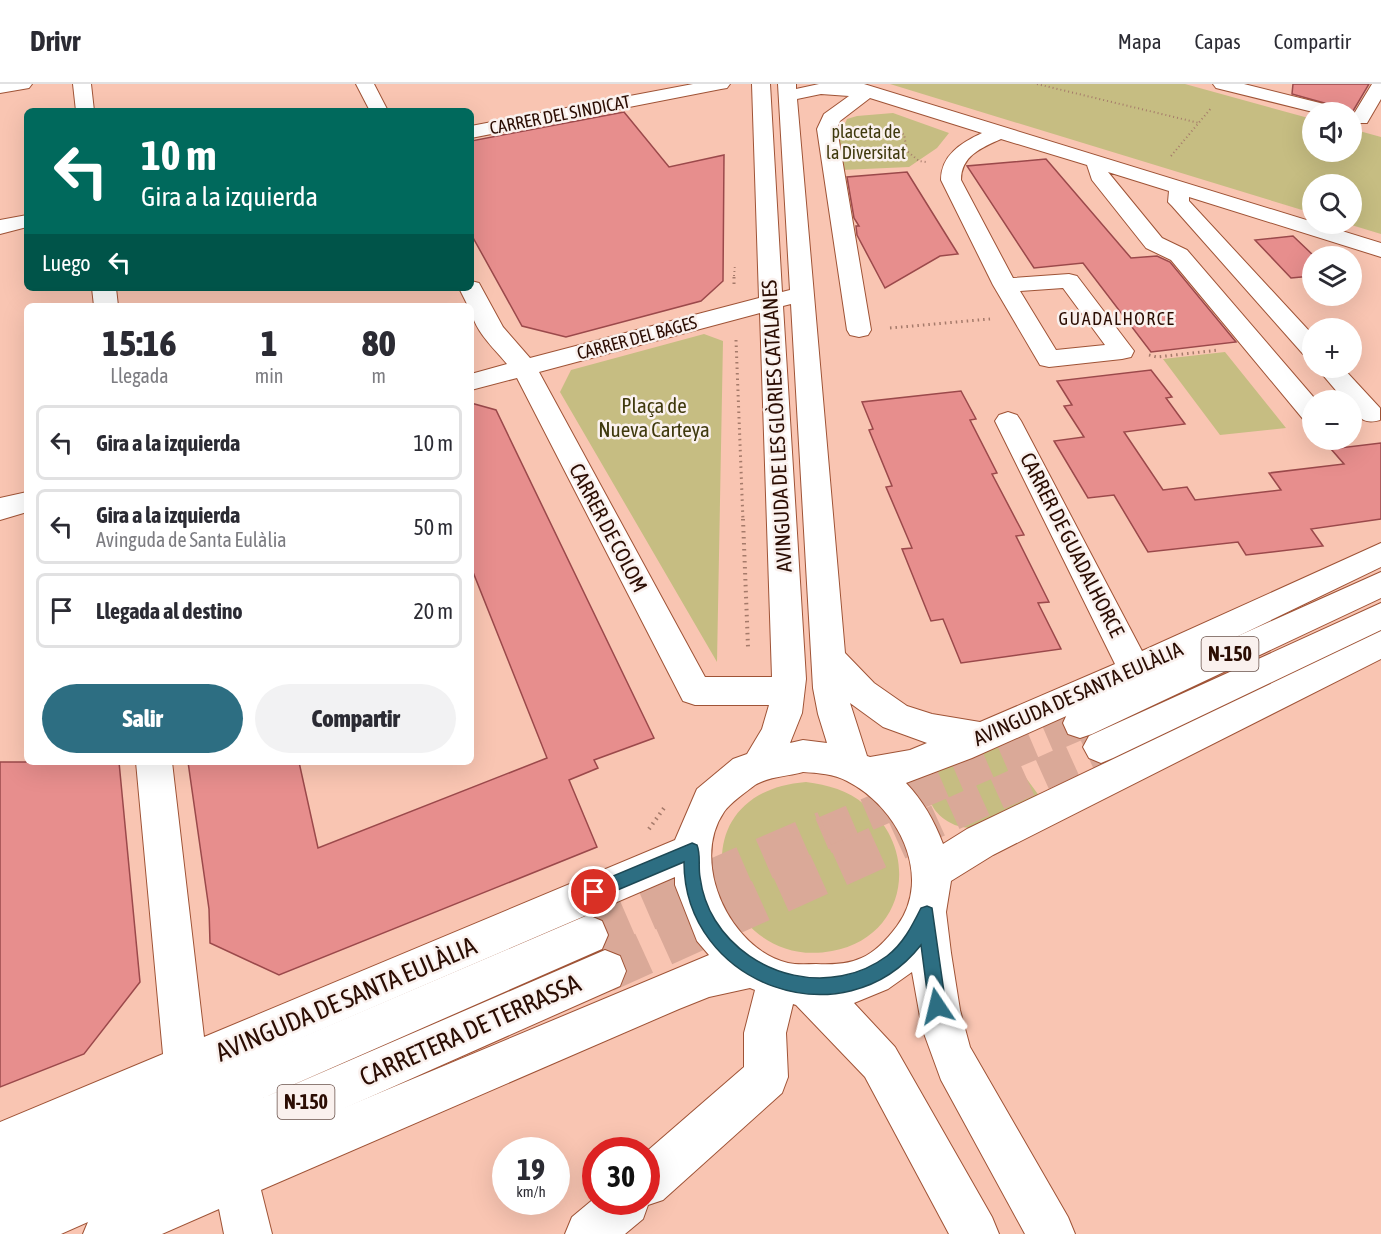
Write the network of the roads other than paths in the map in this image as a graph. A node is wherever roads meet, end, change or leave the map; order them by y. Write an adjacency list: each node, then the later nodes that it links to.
1 (23, 84): 10 (street)
2 (82, 84): 15 (street)
3 (364, 84): 16 (street)
4 (721, 84): 14 (street, CARRER DEL SINDICAT)
5 (761, 84): 30 (street, AVINGUDA DE LES GLÒRIES CATALANES)
6 (845, 84): 12 (street)
7 (1381, 84): 17 (street)
8 (1225, 85): 13 (street)
9 (594, 87): 14 (street)
10 (0, 88)
11 (787, 90): 12 (street); 29 (street, AVINGUDA DE LES GLÒRIES CATALANES)
12 (867, 91): 21 (street); 31 (street)
13 (1315, 102)
14 (609, 106): 20 (street, CARRER DEL SINDICAT)
15 (85, 108)
16 (377, 108)
17 (1362, 110)
18 (1362, 120): 19 (street)
19 (1381, 125)
20 (474, 131)
21 (998, 133): 22 (street); 27 (street)
22 (1097, 164): 23 (street); 35 (street)
23 (1179, 186): 26 (street); 32 (street)
24 (24, 222): 25 (street)
25 (0, 227)
26 (1381, 250)
27 (1005, 285): 27 (street)
28 (472, 291): 33 (street, CARRER DE COLOM)
29 (803, 295): 30 (street, CARRER DEL BAGES); 43 (street, AVINGUDA DE LES GLÒRIES CATALANES)
30 (771, 302): 33 (street, CARRER DEL BAGES); 45 (street, AVINGUDA DE LES GLÒRIES CATALANES)
31 (860, 330)
32 (1302, 339)
33 (524, 368): 34 (street, CARRER DEL BAGES); 45 (street, CARRER DE COLOM)
34 (474, 381)
35 (1302, 401)
36 (1008, 421): 44 (street, CARRER DE GUADALHORCE)
37 (24, 503): 38 (street)
38 (0, 509)
39 (1381, 554): 44 (street, AVINGUDA DE SANTA EULÀLIA)
40 (1381, 584): 41 (street, N-150)
41 (1381, 616)
42 (1381, 644): 51 (street)
43 (829, 658): 46 (street); 49 (street, AVINGUDA DE LES GLÒRIES CATALANES)
44 (1135, 670): 46 (street, AVINGUDA DE SANTA EULÀLIA)
45 (788, 691): 47 (street, AVINGUDA DE LES GLÒRIES CATALANES)
46 (980, 737): 49 (street, AVINGUDA DE SANTA EULÀLIA)
47 (761, 763): 49 (street); 50 (street)
48 (154, 765): 54 (street)
49 (860, 770): 51 (street)
50 (692, 850): 53 (street); 54 (street, AVINGUDA DE SANTA EULÀLIA)
51 (931, 872): 52 (street)
52 (927, 914): 53 (street); 65 (street)
53 (779, 978): 56 (street); 57 (street); 64 (street)
54 (186, 1067): 55 (street, AVINGUDA DE SANTA EULÀLIA)
55 (0, 1145)
56 (660, 1171)
57 (235, 1177): 61 (street); 62 (street)
58 (0, 1190): 60 (street, CARRETERA DE TERRASSA / N-150)
59 (611, 1215): 63 (street)
60 (6, 1234)
61 (107, 1234)
62 (248, 1234)
63 (589, 1234)
64 (975, 1234)
65 (1051, 1234)

